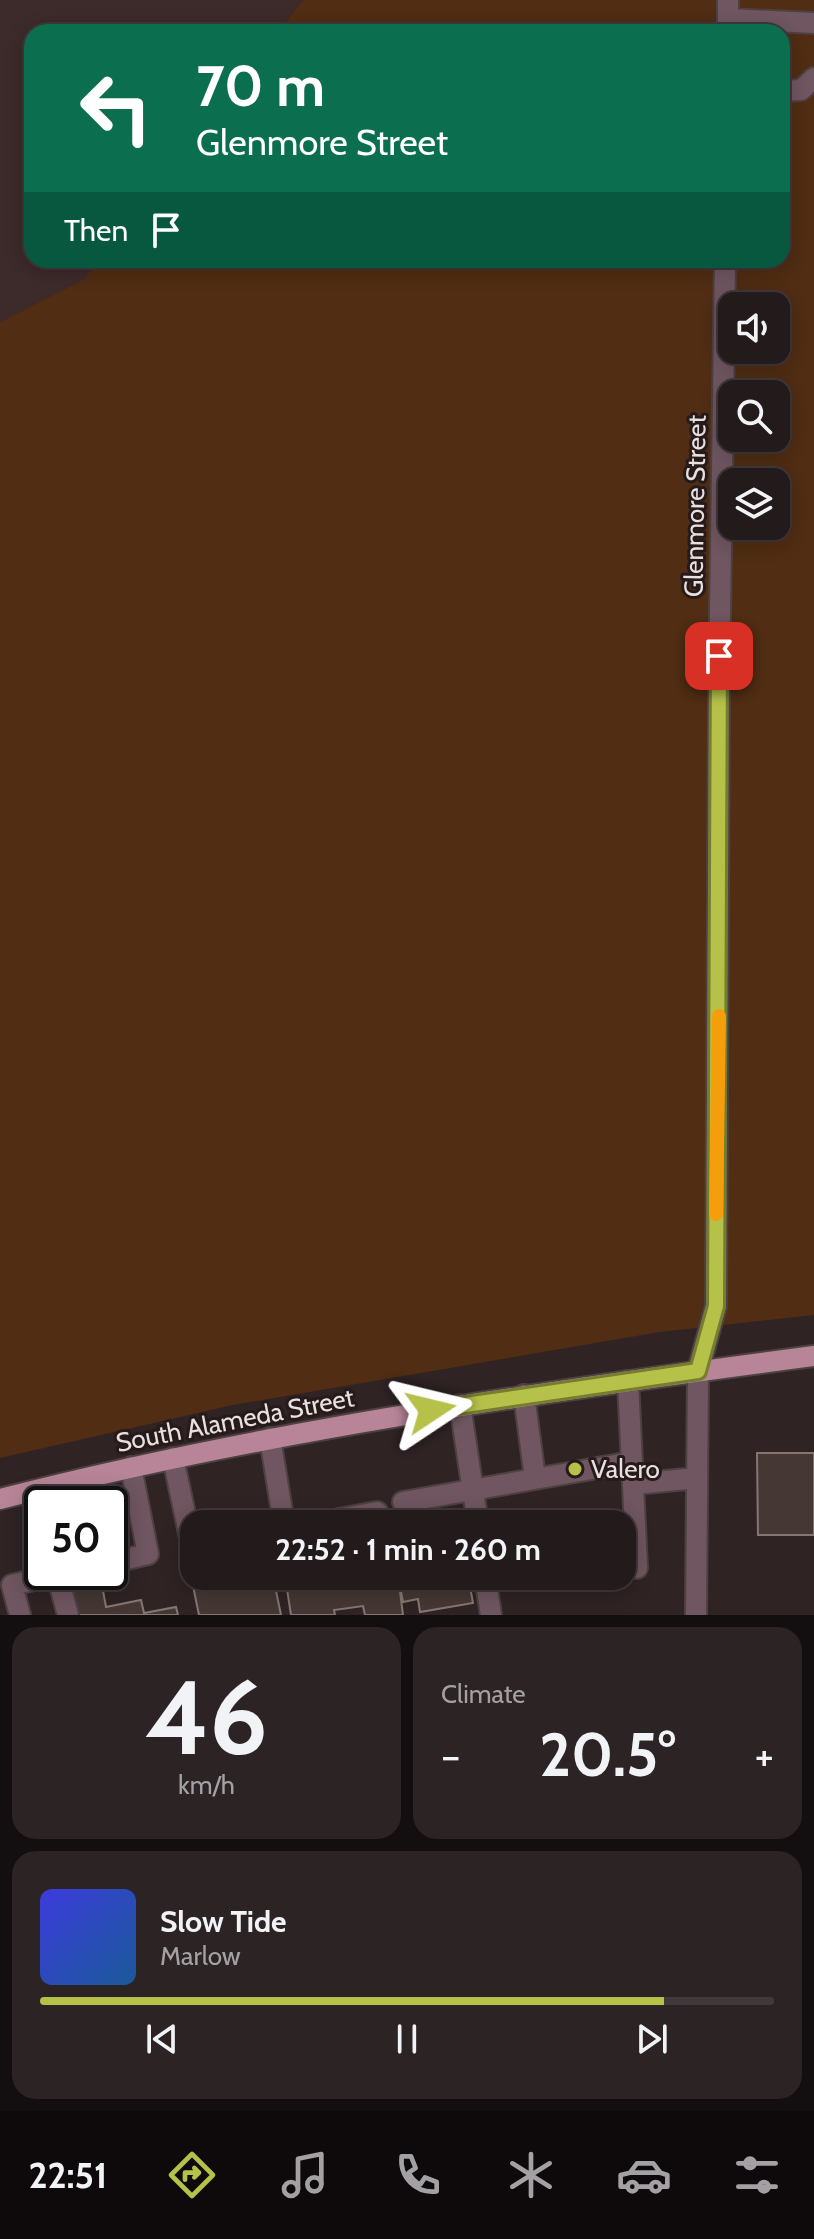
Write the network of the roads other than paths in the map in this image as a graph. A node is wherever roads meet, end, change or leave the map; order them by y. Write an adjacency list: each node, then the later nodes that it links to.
1 (728, 17): 2 (street)
2 (814, 23)
3 (814, 78): 4 (street)
4 (790, 91)
5 (725, 268): 7 (street, Glenmore Street)
6 (814, 1356): 7 (main road, South Alameda Street)
7 (698, 1371): 8 (main road, South Alameda Street); 16 (street, Glenmore Street)
8 (628, 1381): 9 (main road, South Alameda Street); 13 (street)
9 (524, 1395): 10 (main road, South Alameda Street); 15 (street)
10 (460, 1405): 11 (main road, South Alameda Street); 18 (street)
11 (270, 1438): 12 (main road, South Alameda Street); 22 (street)
12 (173, 1458): 14 (main road, South Alameda Street); 21 (street)
13 (632, 1462): 15 (street); 17 (street)
14 (131, 1467): 19 (main road, South Alameda Street); 24 (street)
15 (535, 1478): 18 (street)
16 (697, 1478): 17 (street); 32 (street, Glenmore Street)
17 (634, 1484): 25 (street)
18 (473, 1488): 20 (street); 23 (street)
19 (0, 1499)
20 (403, 1502)
21 (184, 1510)
22 (282, 1510)
23 (476, 1510)
24 (128, 1559)
25 (637, 1568)
26 (24, 1582): 29 (street)
27 (64, 1590): 30 (street)
28 (487, 1590): 31 (street)
29 (20, 1615)
30 (68, 1615)
31 (491, 1615)
32 (696, 1615)

